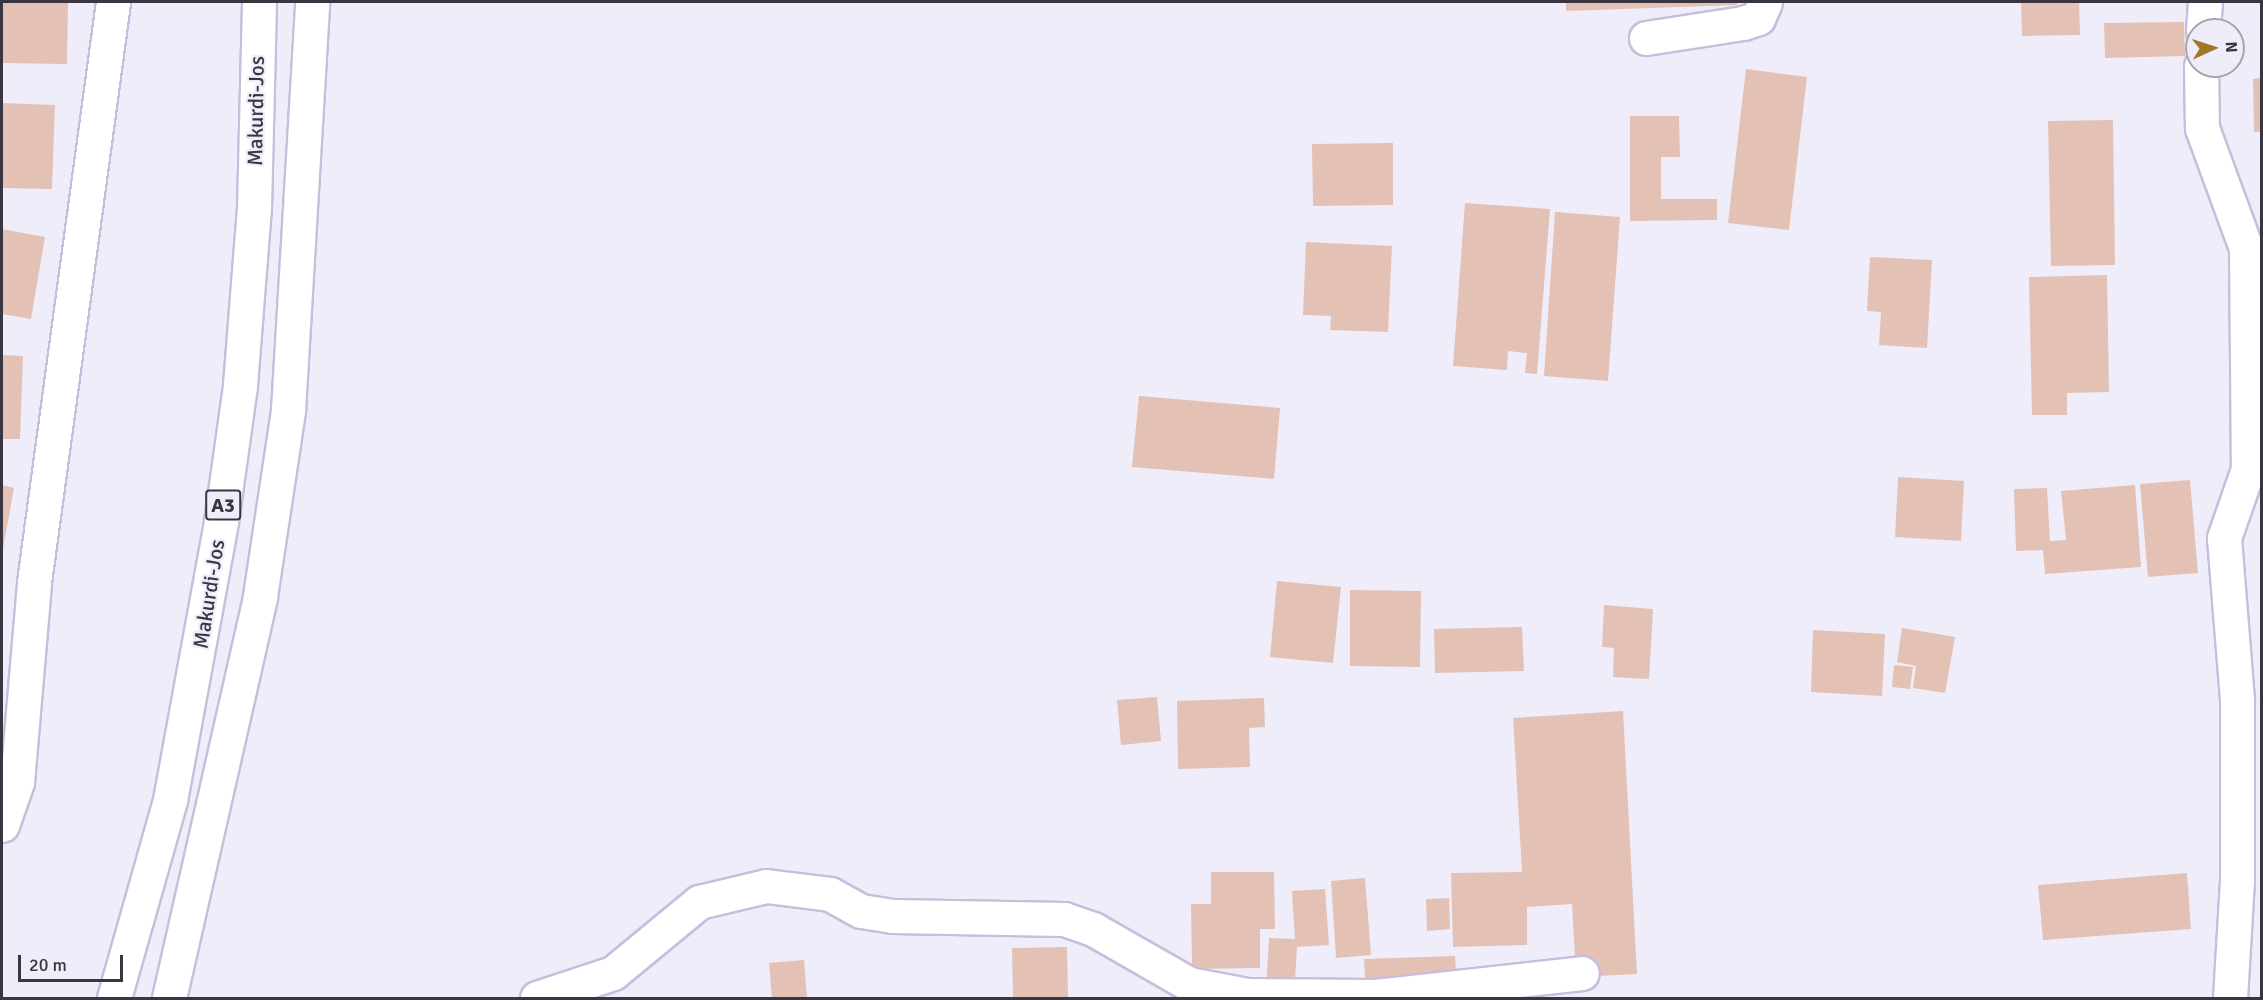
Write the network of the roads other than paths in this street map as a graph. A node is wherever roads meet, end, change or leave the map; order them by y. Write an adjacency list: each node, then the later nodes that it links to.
1 (113, 2): 9 (main road)
2 (259, 2): 11 (main road, Makurdi-Jos / A3)
3 (312, 2): 12 (main road, A3)
4 (1766, 2): 7 (main road)
5 (2205, 2): 6 (main road)
6 (2204, 18)
7 (1646, 38)
8 (2201, 78): 14 (main road)
9 (2, 825)
10 (1582, 973): 13 (main road)
11 (114, 999)
12 (169, 999)
13 (537, 999)
14 (2230, 999)

